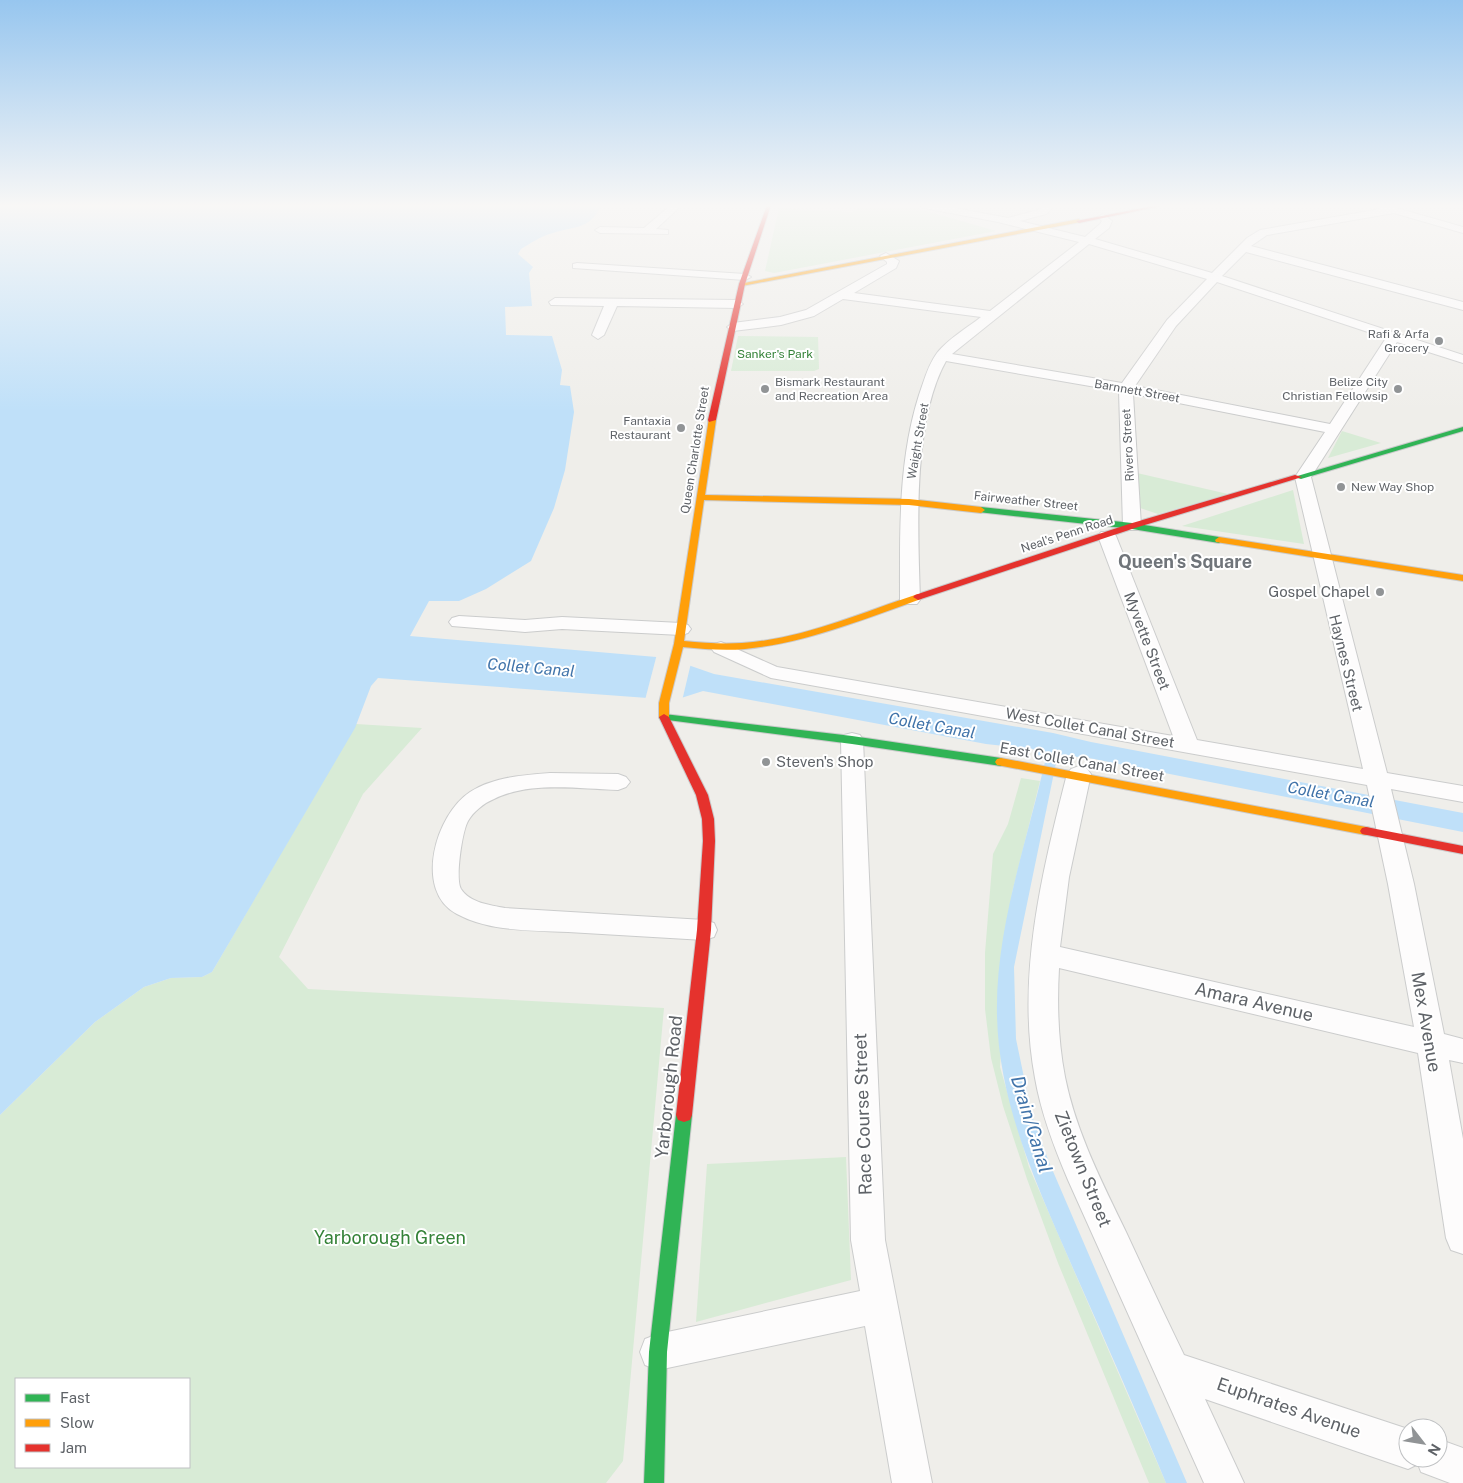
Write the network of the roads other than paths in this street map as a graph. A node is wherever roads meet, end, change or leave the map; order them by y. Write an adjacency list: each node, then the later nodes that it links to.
1 (674, 274): 10 (street)
2 (745, 274): 10 (main road, Queen Charlotte Street)
3 (778, 274): 10 (main road)
4 (878, 274): 11 (street)
5 (1043, 274): 16 (street, Waight Street)
6 (1204, 274): 9 (street)
7 (1220, 274): 9 (street, Rivero Street)
8 (1343, 274): 15 (street)
9 (1217, 278): 19 (street); 22 (street, Rivero Street)
10 (743, 280): 14 (main road, Queen Charlotte Street)
11 (842, 295): 16 (street); 17 (street)
12 (555, 302): 13 (street)
13 (612, 303): 14 (street); 18 (street)
14 (737, 304): 17 (main road, Queen Charlotte Street)
15 (1463, 306)
16 (993, 314): 20 (street, Waight Street)
17 (733, 327): 26 (main road, Queen Charlotte Street)
18 (598, 335)
19 (1394, 336): 21 (street); 23 (street)
20 (942, 356): 22 (street, Barnnett Street); 27 (street, Waight Street)
21 (1463, 358)
22 (1126, 388): 23 (street, Barnnett Street); 28 (street, Rivero Street)
23 (1333, 428): 25 (street)
24 (1463, 429): 25 (main road, Neal's Penn Road)
25 (1303, 477): 28 (main road, Neal's Penn Road); 30 (street, Haynes Street)
26 (702, 497): 27 (main road, Fairweather Street); 34 (main road, Queen Charlotte Street)
27 (909, 502): 28 (main road, Fairweather Street); 32 (street, Waight Street)
28 (1132, 526): 29 (main road, Neal's Penn Road); 30 (main road, Fairweather Street)
29 (1107, 536): 32 (main road, Neal's Penn Road); 39 (street, Myvette Street)
30 (1319, 556): 31 (main road, Fairweather Street); 43 (street, Haynes Street)
31 (1463, 578)
32 (910, 600): 35 (main road, Neal's Penn Road)
33 (459, 622): 34 (street)
34 (679, 643): 35 (main road, Neal's Penn Road); 36 (main road, Queen Charlotte Street)
35 (721, 648): 39 (street, West Collet Canal Street)
36 (664, 703): 37 (main road, Yarborough Road)
37 (664, 717): 38 (main road, East Collet Canal Street); 45 (main road, Yarborough Road)
38 (852, 740): 40 (main road, East Collet Canal Street); 50 (street, Race Course Street)
39 (1188, 745): 43 (street, West Collet Canal Street)
40 (1068, 772): 43 (main road, East Collet Canal Street); 46 (street, Zietown Street)
41 (618, 782): 45 (street)
42 (1463, 794): 43 (street, West Collet Canal Street)
43 (1384, 807): 44 (main road, East Collet Canal Street); 47 (street, Mex Avenue)
44 (1463, 850)
45 (704, 930): 51 (main road, Yarborough Road)
46 (1044, 954): 47 (street, Amara Avenue); 52 (street, Zietown Street)
47 (1431, 1044): 48 (street, Amara Avenue); 49 (street, Mex Avenue)
48 (1463, 1051)
49 (1463, 1238)
50 (878, 1305): 51 (street); 57 (street, Race Course Street)
51 (658, 1352): 56 (main road, Yarborough Road)
52 (1170, 1369): 53 (street, Euphrates Avenue); 58 (street, Zietown Street)
53 (1398, 1446)
54 (1448, 1463): 55 (street)
55 (1463, 1468)
56 (654, 1483)
57 (912, 1483)
58 (1224, 1483)

